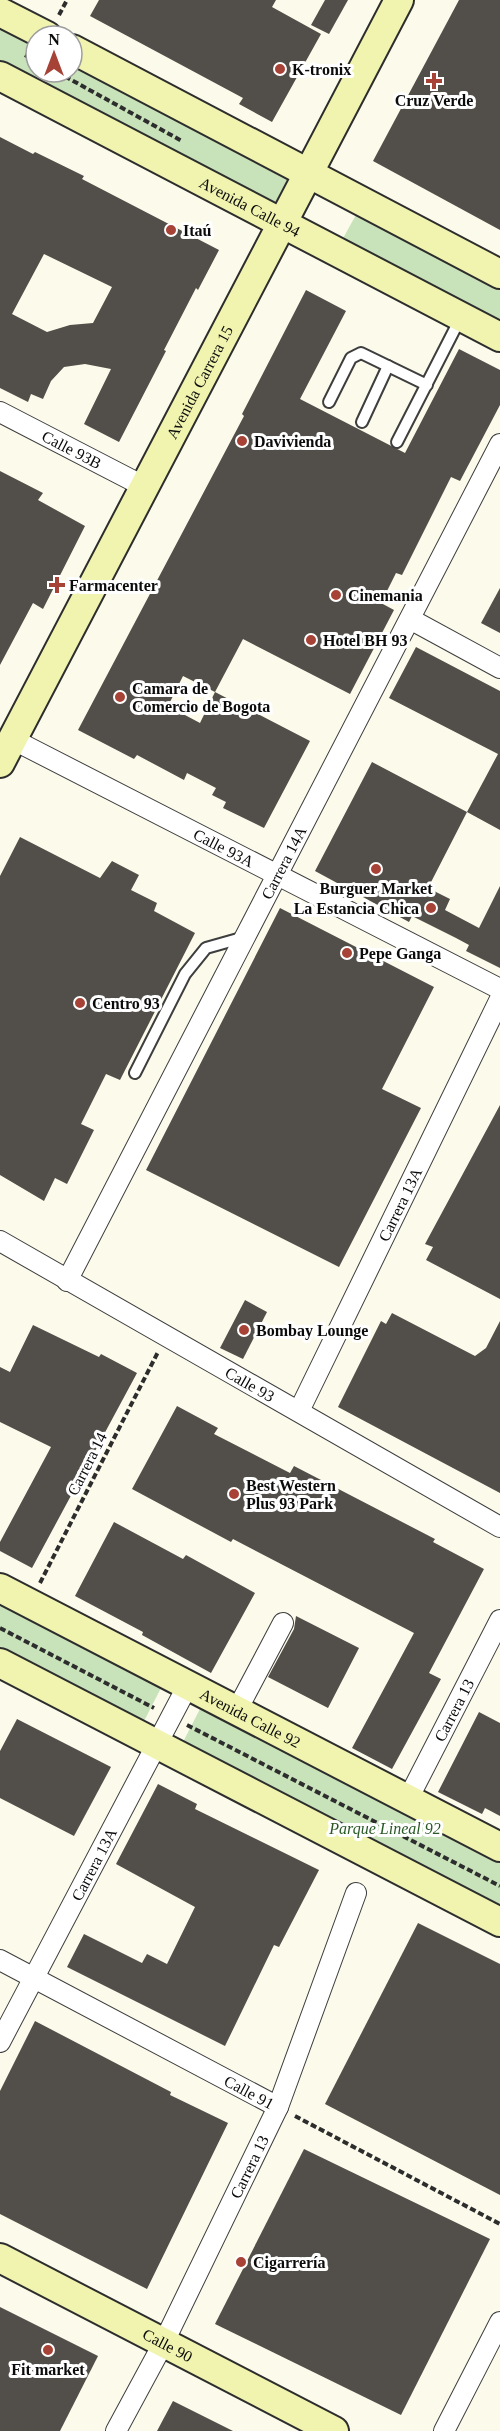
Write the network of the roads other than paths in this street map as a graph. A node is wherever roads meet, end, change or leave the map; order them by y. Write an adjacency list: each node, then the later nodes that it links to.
1 (399, 0): 6 (main road, Avenida Carrera 15)
2 (0, 12): 3 (main road)
3 (24, 25)
4 (84, 56): 6 (main road)
5 (0, 76): 7 (main road, Avenida Calle 94)
6 (308, 174): 7 (main road, Avenida Carrera 15); 8 (main road)
7 (282, 224): 9 (main road, Avenida Calle 94); 18 (main road, Avenida Carrera 15)
8 (500, 274)
9 (461, 317): 10 (main road, Avenida Calle 94); 12 (lane)
10 (500, 337)
11 (388, 366): 12 (lane); 13 (lane); 15 (lane)
12 (426, 385): 16 (lane)
13 (330, 402)
14 (0, 412): 18 (street, Calle 93B)
15 (362, 422)
16 (397, 442)
17 (500, 444): 19 (street, Carrera 14A)
18 (145, 487): 21 (main road, Avenida Carrera 15)
19 (410, 619): 20 (street); 22 (street, Carrera 14A)
20 (500, 668)
21 (6, 752): 22 (street, Calle 93A)
22 (278, 873): 23 (street, Carrera 14A); 24 (street, Calle 93A)
23 (245, 937): 26 (lane); 28 (street, Carrera 14A)
24 (500, 989)
25 (500, 999): 29 (street, Carrera 13A)
26 (135, 1073)
27 (0, 1241): 28 (street, Calle 93)
28 (68, 1281): 29 (street, Calle 93)
29 (299, 1411): 30 (street, Calle 93)
30 (500, 1527)
31 (0, 1588): 35 (main road, Avenida Calle 92)
32 (500, 1620): 38 (street, Carrera 13)
33 (283, 1623): 36 (street)
34 (0, 1663): 37 (main road)
35 (188, 1685): 36 (main road, Avenida Calle 92); 37 (street, Carrera 13A)
36 (237, 1710): 38 (main road, Avenida Calle 92)
37 (157, 1744): 41 (main road); 43 (street, Carrera 13A)
38 (408, 1799): 39 (main road, Avenida Calle 92)
39 (500, 1847)
40 (356, 1893): 45 (street, Carrera 13)
41 (500, 1922)
42 (0, 1960): 43 (street, Calle 91)
43 (35, 1979): 44 (street, Carrera 13A); 45 (street, Calle 91)
44 (0, 2042)
45 (278, 2107): 48 (street, Carrera 13)
46 (0, 2258): 48 (main road, Calle 90)
47 (500, 2322): 51 (street)
48 (163, 2344): 49 (street, Carrera 13); 50 (main road, Calle 90)
49 (116, 2431)
50 (334, 2431)
51 (444, 2431)

